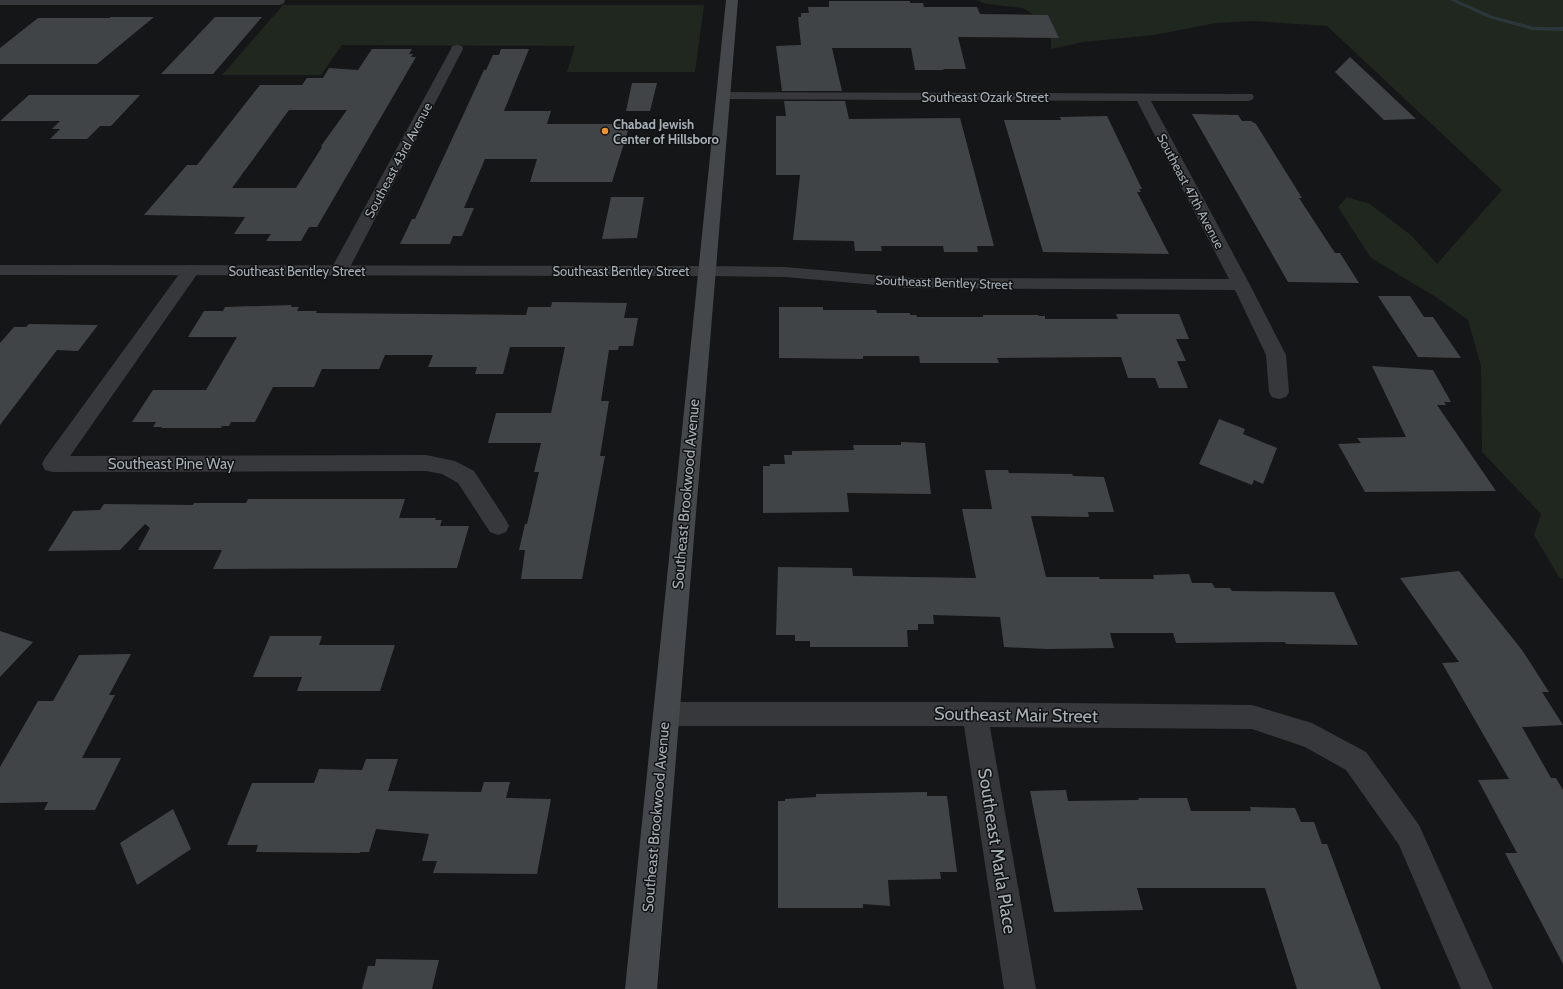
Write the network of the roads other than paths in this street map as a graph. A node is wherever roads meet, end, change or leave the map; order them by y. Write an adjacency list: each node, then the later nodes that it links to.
1 (732, 0): 5 (main road, Southeast Brookwood Avenue)
2 (0, 1): 3 (street)
3 (280, 1)
4 (457, 49): 10 (street, Southeast 43rd Avenue)
5 (723, 96): 7 (street, Southeast Ozark Street); 11 (main road, Southeast Brookwood Avenue)
6 (1247, 97): 7 (street, Southeast Ozark Street)
7 (1142, 98): 12 (street, Southeast 47th Avenue)
8 (0, 270): 9 (street, Southeast Bentley Street)
9 (191, 270): 10 (street, Southeast Bentley Street); 14 (street, Southeast Pine Way)
10 (339, 271): 11 (street, Southeast Bentley Street)
11 (707, 271): 12 (street, Southeast Bentley Street); 15 (main road, Southeast Brookwood Avenue)
12 (1241, 285): 13 (street, Southeast 47th Avenue)
13 (1279, 392)
14 (498, 526)
15 (666, 714): 16 (street, Southeast Mair Street); 17 (main road, Southeast Brookwood Avenue)
16 (975, 714): 18 (street, Southeast Marla Place); 19 (street, Southeast Mair Street)
17 (641, 989)
18 (1020, 989)
19 (1477, 989)

